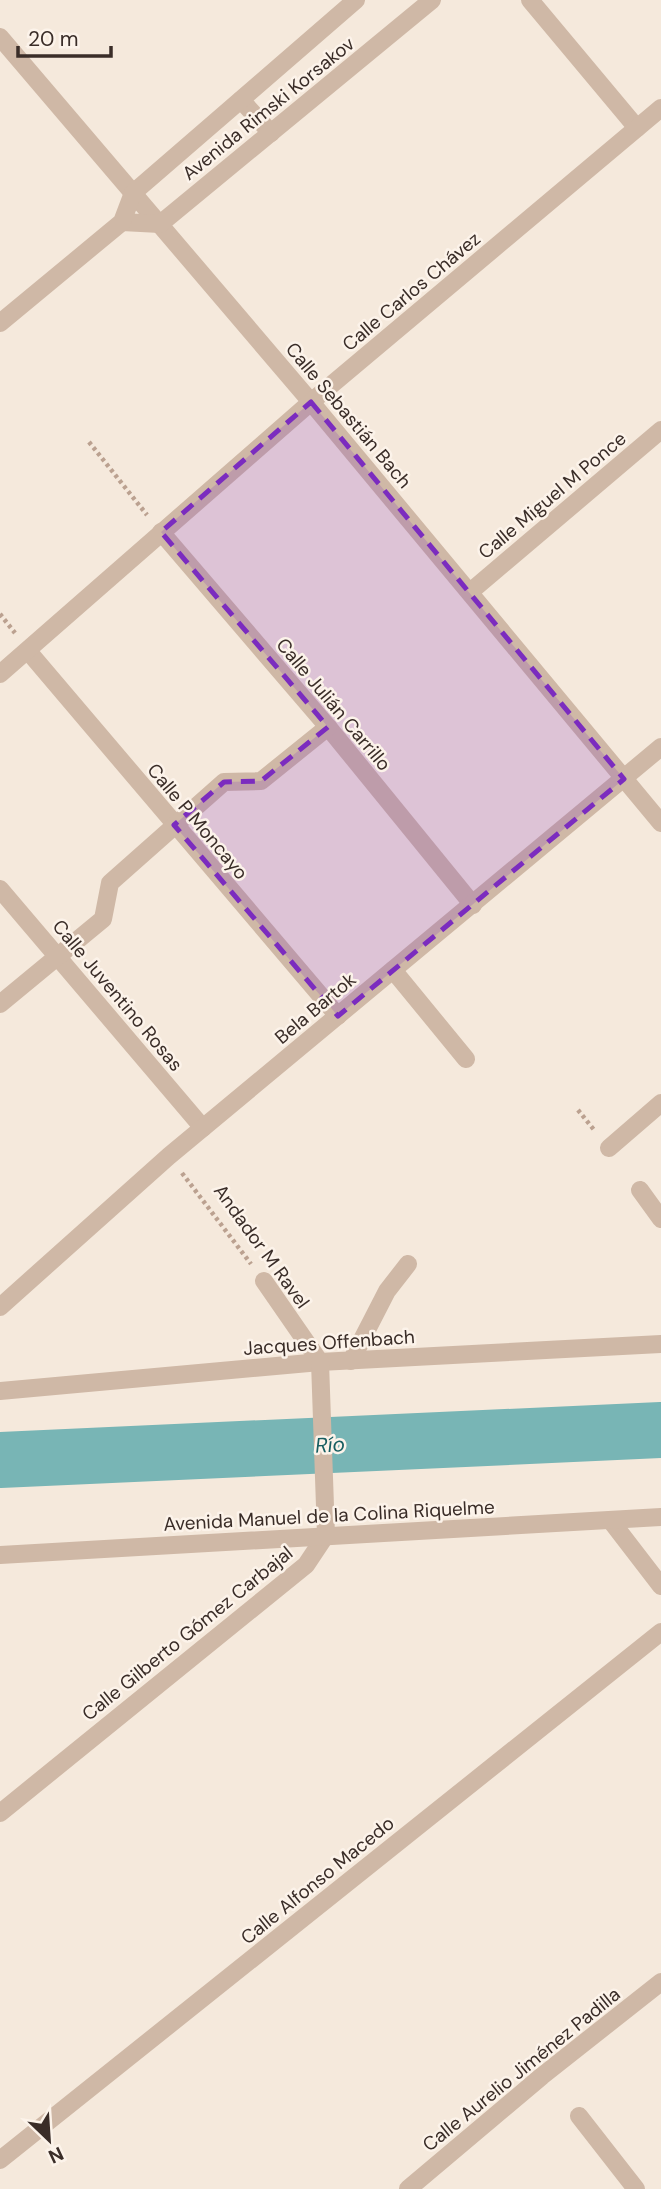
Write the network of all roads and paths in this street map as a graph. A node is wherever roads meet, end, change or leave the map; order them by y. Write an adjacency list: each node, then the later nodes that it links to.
1 (356, 0): 5 (street, Avenida Rimski Korsakov)
2 (432, 0): 8 (street, Avenida Rimski Korsakov)
3 (530, 0): 7 (street)
4 (0, 37): 9 (street, Calle Sebastián Bach)
5 (241, 100): 8 (street); 9 (street, Avenida Rimski Korsakov)
6 (661, 108): 7 (street, Calle Carlos Chávez)
7 (637, 128): 13 (street, Calle Carlos Chávez)
8 (271, 133): 11 (street, Avenida Rimski Korsakov)
9 (133, 193): 10 (street, Avenida Rimski Korsakov); 11 (street, Calle Sebastián Bach)
10 (122, 222): 11 (street); 12 (street, Avenida Rimski Korsakov)
11 (160, 224): 13 (street, Calle Sebastián Bach)
12 (0, 323)
13 (311, 402): 16 (street, Calle Carlos Chávez); 17 (street, Calle Sebastián Bach)
14 (661, 429): 17 (street, Calle Miguel M Ponce)
15 (89, 442): 16 (path)
16 (161, 533): 18 (street, Calle Carlos Chávez); 20 (street, Calle Julián Carrillo)
17 (470, 592): 22 (street, Calle Sebastián Bach)
18 (28, 651): 19 (street, Calle Carlos Chávez); 24 (street, Calle P Moncayo)
19 (0, 674)
20 (328, 727): 24 (street); 26 (street, Calle Julián Carrillo)
21 (661, 747): 22 (street, Bela Bartok)
22 (624, 779): 23 (street, Calle Sebastián Bach); 26 (street, Bela Bartok)
23 (661, 823)
24 (174, 825): 27 (street); 30 (street, Calle P Moncayo)
25 (0, 889): 27 (street, Calle Juventino Rosas)
26 (472, 905): 28 (street, Bela Bartok)
27 (58, 957): 29 (street); 33 (street, Calle Juventino Rosas)
28 (393, 970): 30 (street, Bela Bartok); 31 (street)
29 (0, 1004)
30 (338, 1016): 33 (street, Bela Bartok)
31 (466, 1059)
32 (661, 1103): 34 (street)
33 (203, 1128): 35 (street, Bela Bartok)
34 (609, 1148)
35 (169, 1156): 39 (path, Andador M Ravel); 40 (street, Bela Bartok)
36 (640, 1190): 37 (street)
37 (661, 1219)
38 (408, 1264): 42 (street)
39 (264, 1281): 43 (street, Andador M Ravel)
40 (0, 1307)
41 (661, 1344): 42 (street, Jacques Offenbach)
42 (351, 1361): 43 (street, Jacques Offenbach)
43 (320, 1362): 44 (street, Jacques Offenbach); 47 (street)
44 (0, 1391)
45 (661, 1517): 46 (street, Avenida Manuel de la Colina Riquelme)
46 (611, 1521): 47 (street, Avenida Manuel de la Colina Riquelme); 49 (street)
47 (326, 1535): 48 (street, Avenida Manuel de la Colina Riquelme); 51 (street, Calle Gilberto Gómez Carbajal)
48 (0, 1555)
49 (661, 1586)
50 (661, 1632): 54 (street, Calle Alfonso Macedo)
51 (0, 1813)
52 (661, 1982): 55 (street, Calle Aurelio Jiménez Padilla)
53 (579, 2116): 56 (street)
54 (0, 2160)
55 (408, 2189)
56 (636, 2189)

